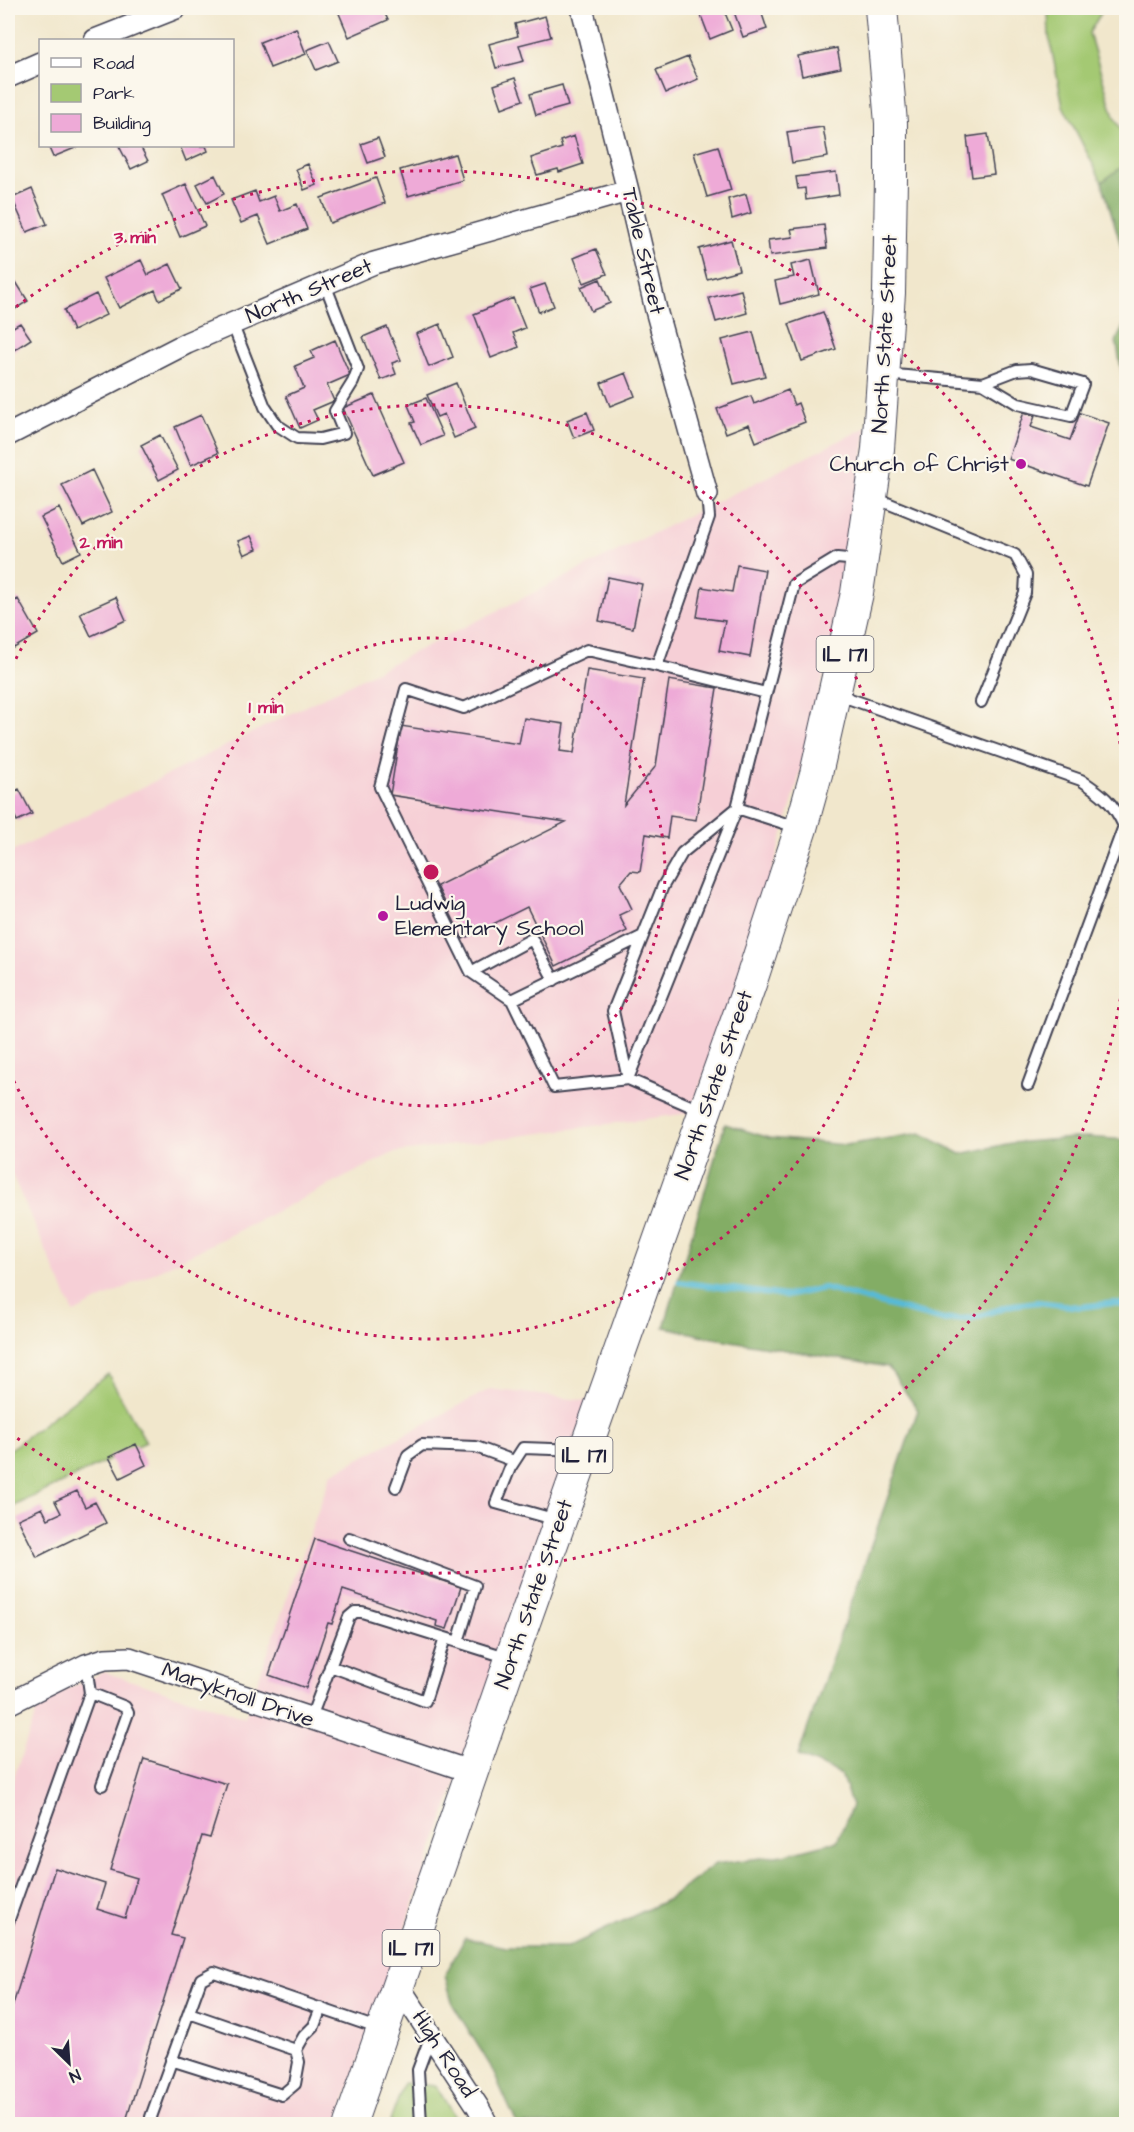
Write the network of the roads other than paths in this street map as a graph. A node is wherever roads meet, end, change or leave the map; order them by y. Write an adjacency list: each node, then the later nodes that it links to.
1 (176, 8): 4 (street)
2 (582, 8): 7 (street, Table Street)
3 (881, 8): 10 (main road, North State Street / IL 171)
4 (98, 39)
5 (39, 63): 6 (street)
6 (8, 78)
7 (628, 190): 8 (street, North Street); 13 (street, Table Street)
8 (325, 284): 9 (street, North Street); 9 (lane)
9 (232, 324): 12 (street, North Street)
10 (885, 374): 11 (lane); 14 (main road, North State Street / IL 171)
11 (983, 383): 11 (lane)
12 (8, 435)
13 (707, 494): 16 (lane)
14 (872, 497): 15 (main road, North State Street / IL 171); 19 (lane)
15 (862, 560): 17 (lane); 18 (main road, North State Street / IL 171)
16 (657, 666): 17 (lane); 23 (lane)
17 (766, 693): 20 (lane)
18 (836, 694): 21 (main road, North State Street / IL 171); 27 (lane)
19 (981, 702)
20 (737, 808): 21 (lane); 22 (lane); 26 (lane)
21 (801, 828): 28 (main road, North State Street / IL 171)
22 (643, 936): 24 (lane); 26 (lane)
23 (471, 972): 24 (lane); 25 (lane)
24 (554, 980): 25 (lane)
25 (512, 1000): 26 (lane)
26 (628, 1079): 28 (lane)
27 (1029, 1084)
28 (705, 1112): 29 (main road, North State Street / IL 171)
29 (585, 1450): 30 (lane); 32 (main road, North State Street / IL 171)
30 (514, 1461): 31 (lane); 32 (lane)
31 (396, 1487)
32 (560, 1521): 36 (main road, North State Street / IL 171)
33 (349, 1538): 35 (lane)
34 (446, 1638): 35 (lane); 38 (lane); 38 (lane)
35 (458, 1642): 36 (lane)
36 (511, 1659): 42 (main road, North State Street / IL 171)
37 (86, 1665): 39 (lane); 40 (street, Maryknoll Drive); 41 (street, Maryknoll Drive)
38 (330, 1666): 41 (lane)
39 (90, 1693): 43 (lane); 44 (lane)
40 (8, 1704)
41 (310, 1720): 42 (street, Maryknoll Drive)
42 (472, 1772): 45 (main road, North State Street / IL 171)
43 (102, 1785)
44 (8, 1922)
45 (399, 1985): 48 (main road, North State Street / IL 171); 49 (street, High Road)
46 (321, 2008): 47 (lane); 48 (lane); 50 (lane)
47 (189, 2013): 50 (lane); 51 (lane)
48 (382, 2030): 53 (main road, North State Street / IL 171)
49 (431, 2035): 54 (lane); 55 (street, High Road)
50 (296, 2050): 51 (lane)
51 (171, 2060): 52 (lane)
52 (152, 2124)
53 (350, 2124)
54 (421, 2124)
55 (487, 2124)

